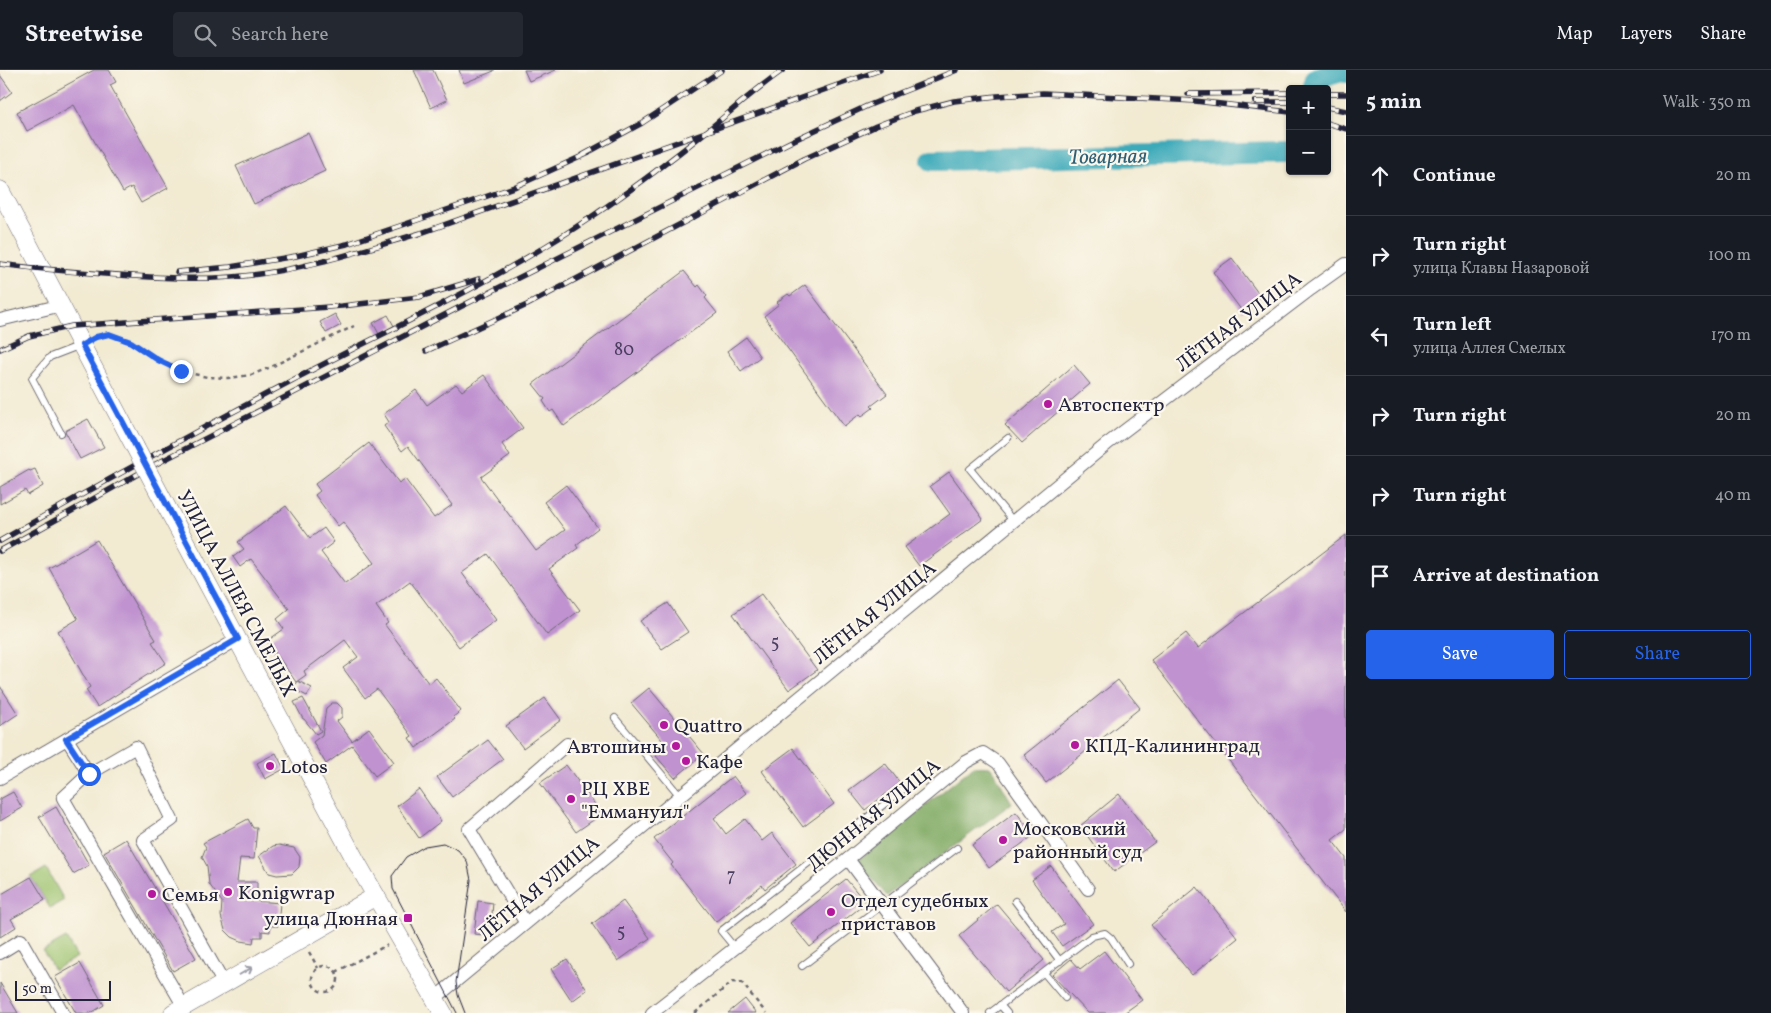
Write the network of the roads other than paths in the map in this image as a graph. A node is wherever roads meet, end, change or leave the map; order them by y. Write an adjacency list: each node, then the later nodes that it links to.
1 (0, 190): 3 (main road, УЛИЦА АЛЛЕЯ СМЕЛЫХ)
2 (1346, 264): 8 (street, ЛЁТНАЯ УЛИЦА)
3 (62, 305): 4 (street); 5 (main road, УЛИЦА АЛЛЕЯ СМЕЛЫХ)
4 (1, 319)
5 (82, 345): 6 (lane); 9 (main road, УЛИЦА АЛЛЕЯ СМЕЛЫХ, bridge)
6 (61, 433)
7 (1008, 438): 8 (lane)
8 (1014, 522): 16 (street, ЛЁТНАЯ УЛИЦА)
9 (238, 639): 11 (street); 20 (main road, УЛИЦА АЛЛЕЯ СМЕЛЫХ)
10 (615, 718): 16 (lane)
11 (66, 739): 13 (street); 14 (street)
12 (568, 744): 23 (street)
13 (89, 774): 30 (street); 34 (street)
14 (0, 778)
15 (905, 788): 24 (lane)
16 (680, 796): 23 (street, ЛЁТНАЯ УЛИЦА)
17 (957, 848): 22 (lane)
18 (848, 859): 19 (street, ДЮННАЯ УЛИЦА); 22 (street); 24 (street, ДЮННАЯ УЛИЦА)
19 (1088, 889)
20 (376, 896): 30 (main road, one-way to 20); 32 (main road, УЛИЦА АЛЛЕЯ СМЕЛЫХ)
21 (1015, 901): 26 (lane)
22 (882, 905): 28 (lane); 37 (street)
23 (525, 922): 32 (street, ЛЁТНАЯ УЛИЦА)
24 (735, 948): 36 (street, ДЮННАЯ УЛИЦА)
25 (0, 953): 35 (street)
26 (1060, 961): 27 (lane); 29 (lane)
27 (1128, 964)
28 (802, 966)
29 (1044, 973): 31 (lane); 33 (lane)
30 (224, 984): 34 (main road)
31 (1065, 998)
32 (438, 1006)
33 (1000, 1006): 38 (lane); 39 (lane)
34 (178, 1010)
35 (64, 1013)
36 (652, 1013)
37 (963, 1013)
38 (990, 1013)
39 (1007, 1013)

